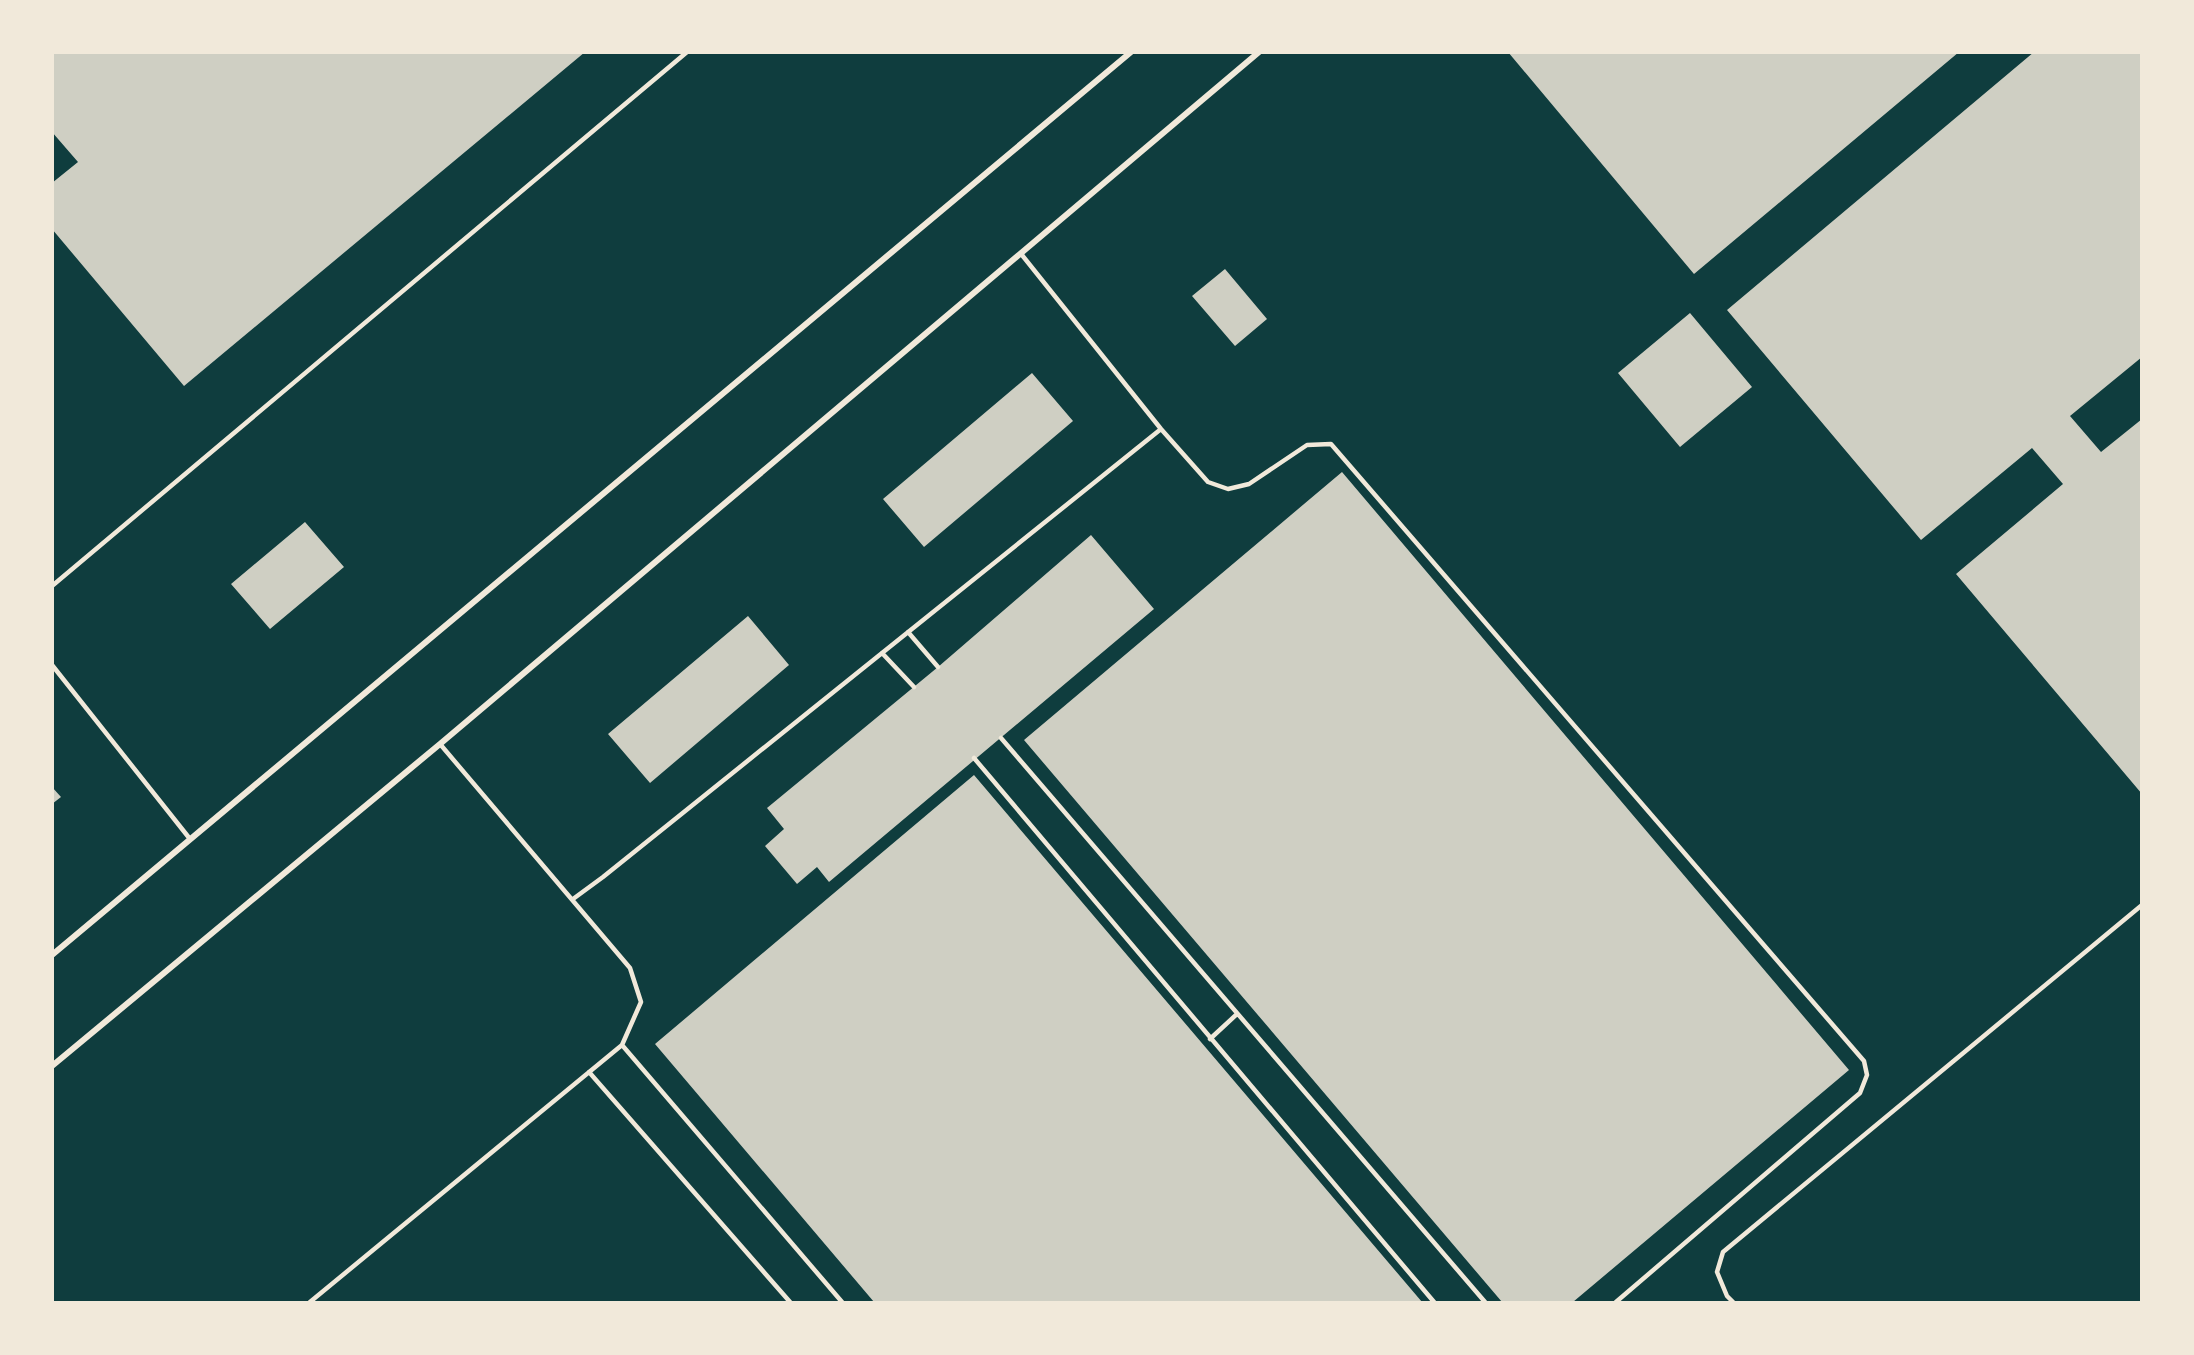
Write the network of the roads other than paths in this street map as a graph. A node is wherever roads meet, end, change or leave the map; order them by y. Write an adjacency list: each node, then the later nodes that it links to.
1 (687, 52): 6 (lane)
2 (1131, 52): 15 (street)
3 (1259, 52): 4 (street)
4 (1022, 255): 5 (lane); 13 (street)
5 (1161, 429): 7 (lane); 29 (lane)
6 (52, 586)
7 (908, 632): 8 (lane); 10 (lane)
8 (882, 653): 11 (lane); 16 (lane)
9 (52, 665): 15 (lane)
10 (938, 667)
11 (914, 687)
12 (1001, 738): 19 (lane)
13 (440, 744): 16 (lane); 22 (street)
14 (974, 758): 20 (lane)
15 (190, 840): 18 (street)
16 (573, 898): 21 (lane)
17 (2142, 905): 30 (lane)
18 (52, 955)
19 (1237, 1014): 20 (lane); 28 (lane)
20 (1210, 1039): 27 (lane)
21 (622, 1045): 23 (lane); 26 (lane)
22 (52, 1066)
23 (589, 1072): 24 (lane); 25 (lane)
24 (310, 1302)
25 (790, 1302)
26 (842, 1302)
27 (1434, 1302)
28 (1485, 1302)
29 (1616, 1302)
30 (1733, 1302)

